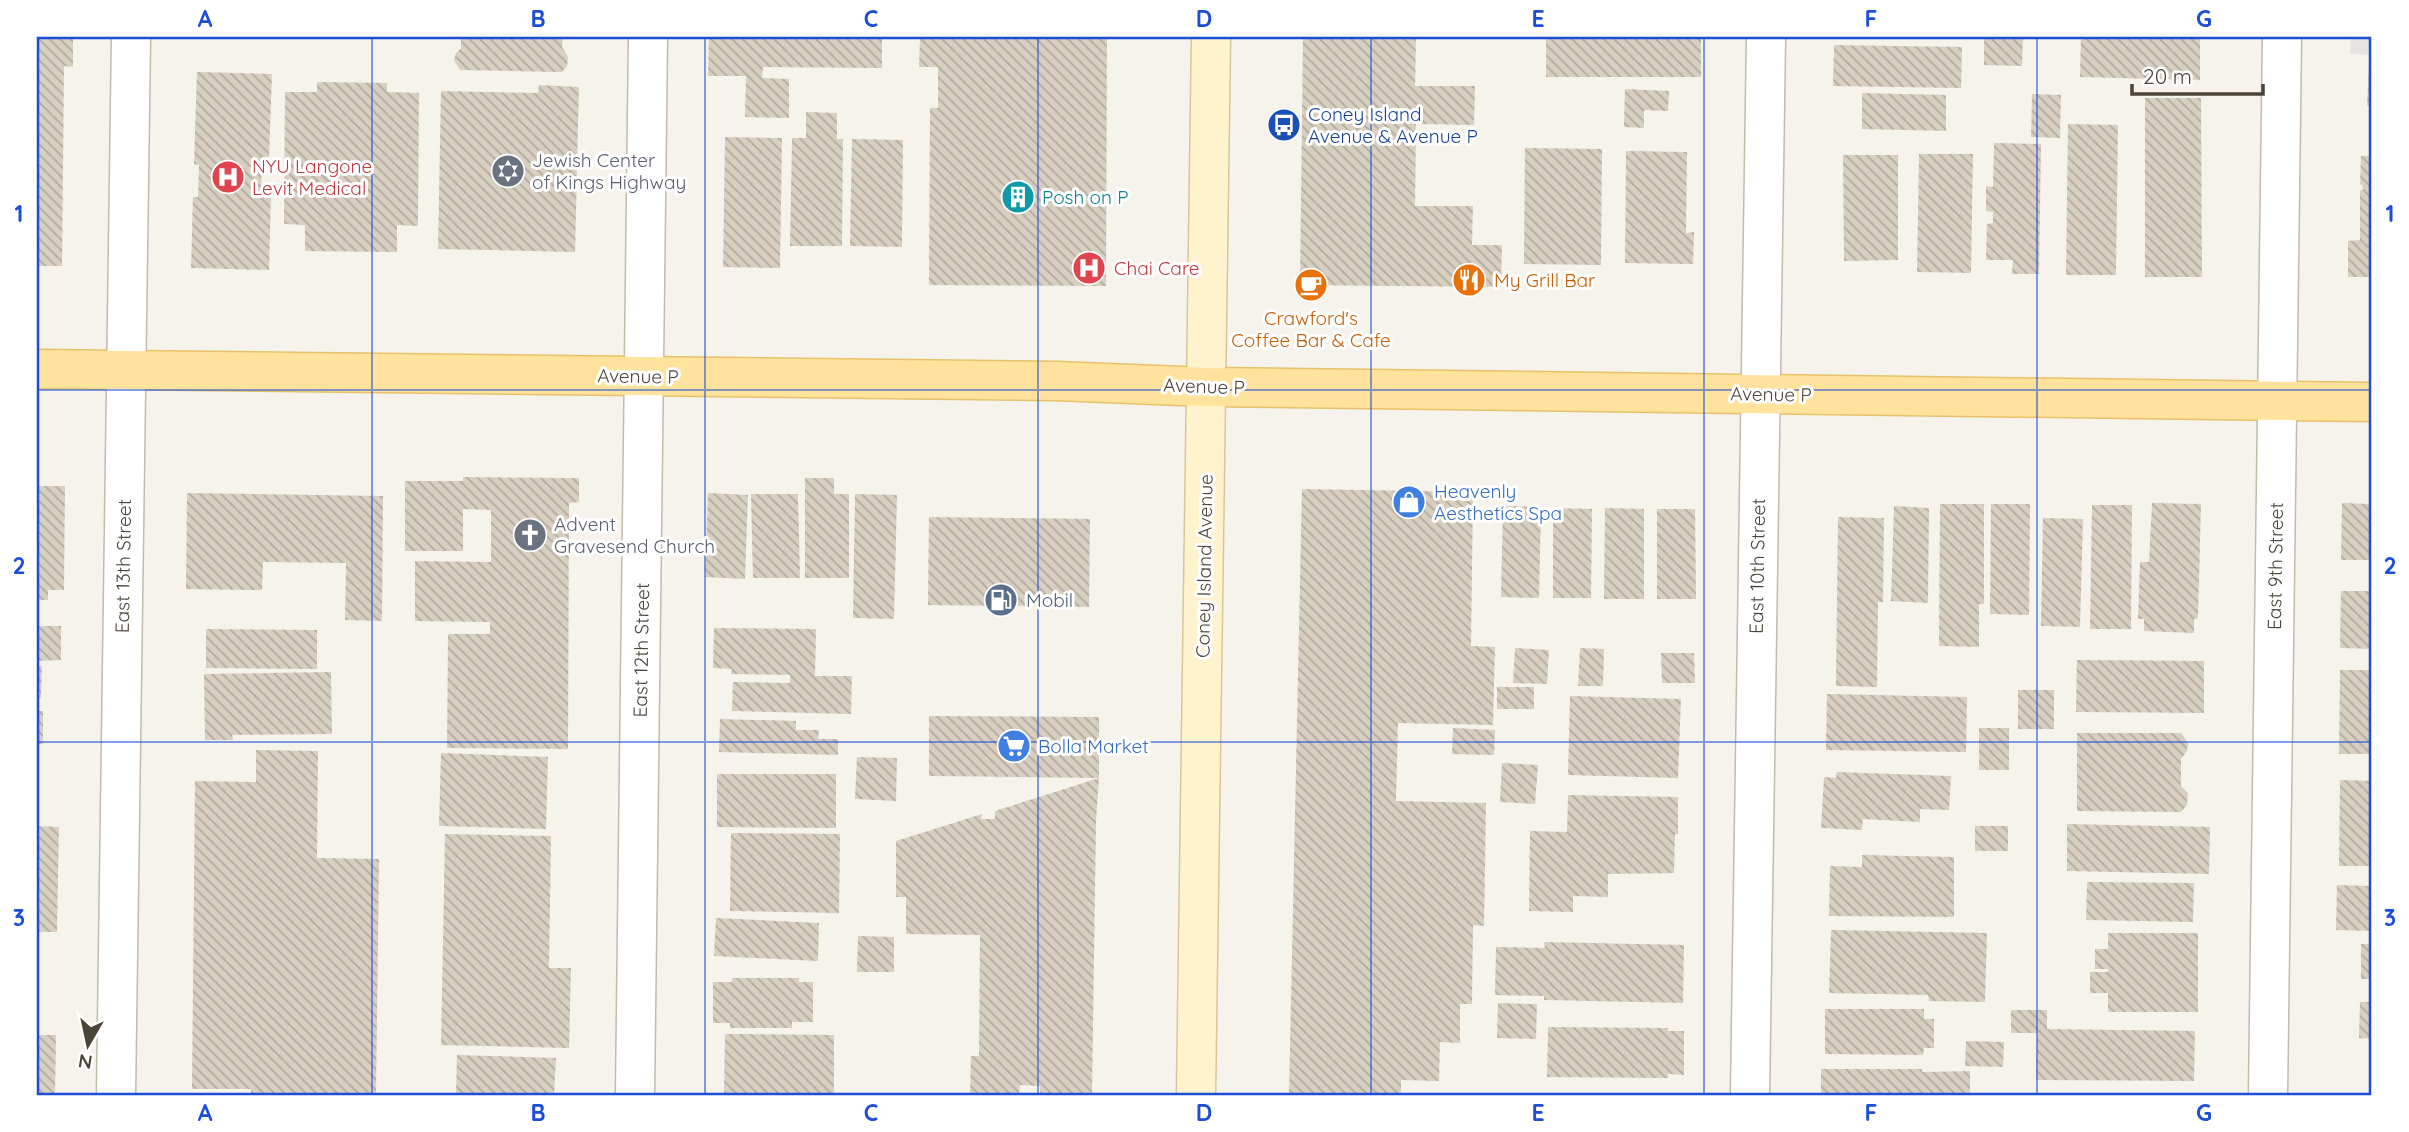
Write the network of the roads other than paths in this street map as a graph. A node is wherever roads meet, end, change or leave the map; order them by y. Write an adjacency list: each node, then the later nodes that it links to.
1 (131, 37): 7 (street, East 13th Street)
2 (648, 37): 8 (street, East 12th Street)
3 (1211, 37): 9 (main road, Coney Island Avenue)
4 (1766, 37): 10 (street, East 10th Street)
5 (2282, 37): 11 (street, East 9th Street)
6 (37, 369): 7 (main road, Avenue P)
7 (126, 370): 8 (main road, Avenue P); 13 (street, East 13th Street)
8 (645, 376): 9 (main road, Avenue P); 14 (street, East 12th Street)
9 (1207, 387): 10 (main road, Avenue P); 15 (main road, Coney Island Avenue)
10 (1759, 394): 11 (main road, Avenue P); 16 (street, East 10th Street)
11 (2277, 401): 12 (main road, Avenue P); 17 (street, East 9th Street)
12 (2372, 402)
13 (116, 1095)
14 (635, 1095)
15 (1196, 1095)
16 (1750, 1095)
17 (2268, 1095)

